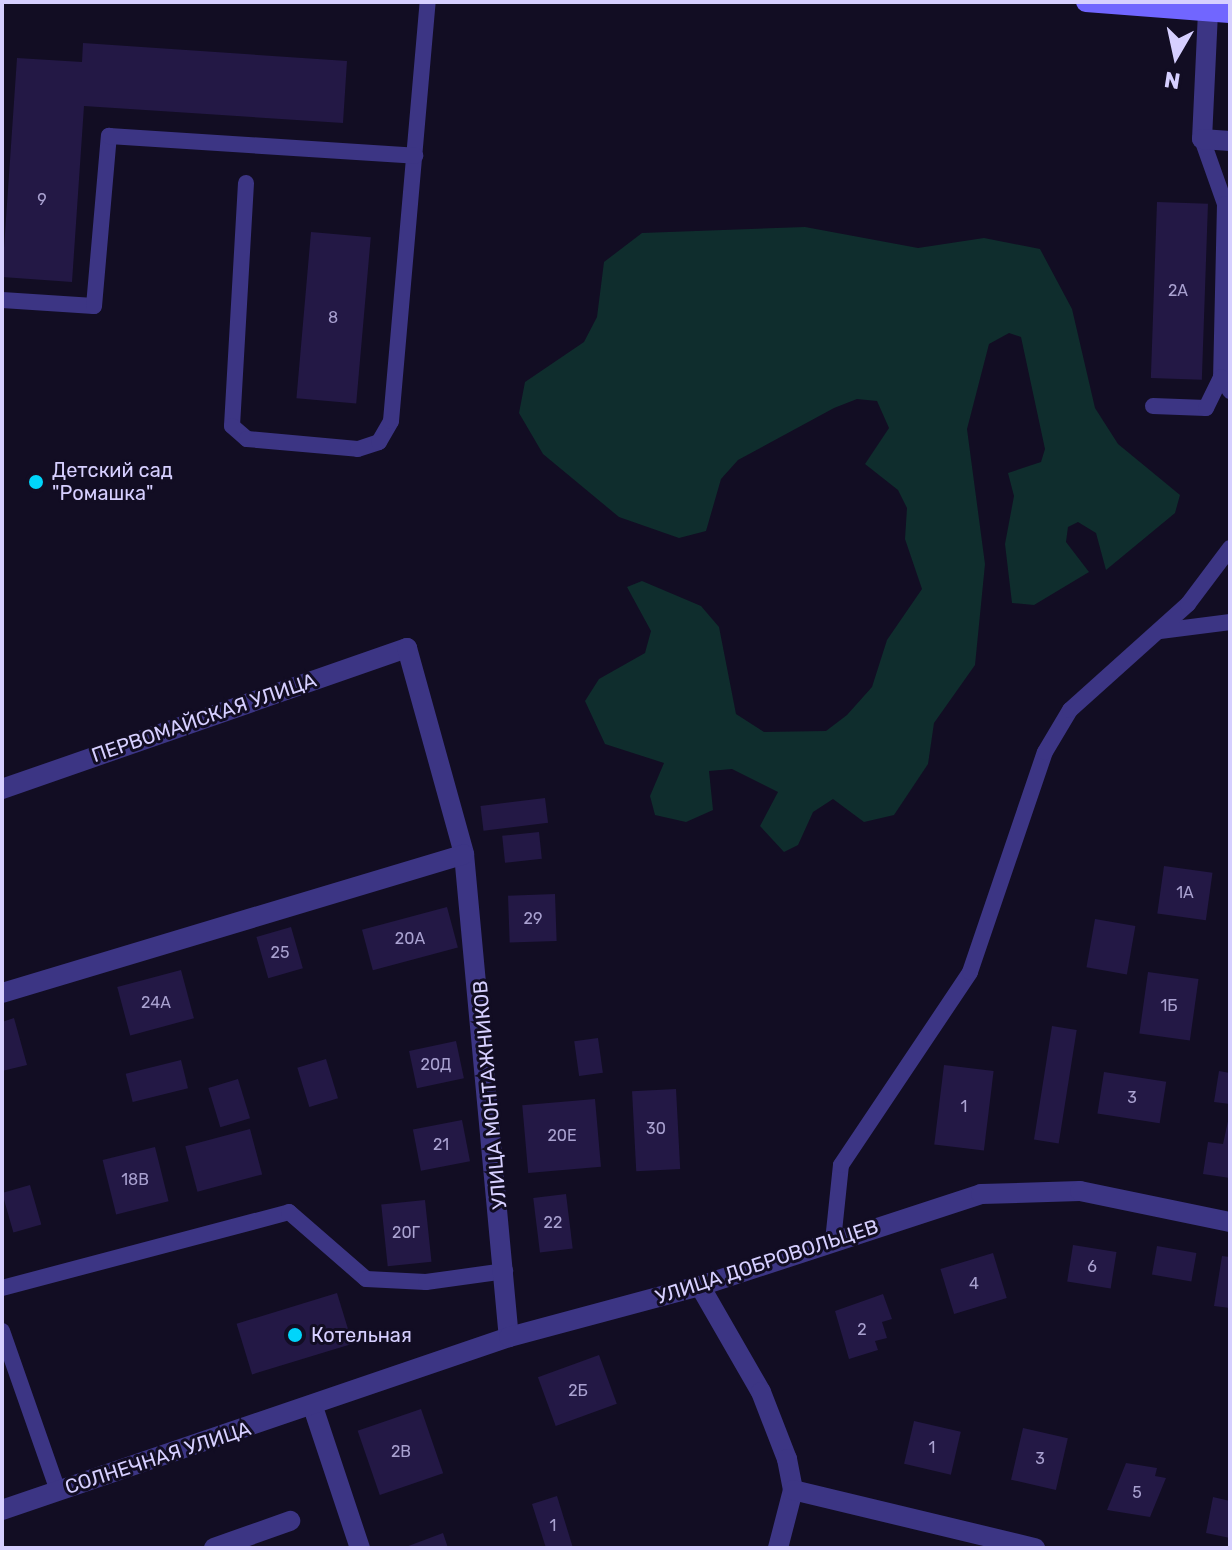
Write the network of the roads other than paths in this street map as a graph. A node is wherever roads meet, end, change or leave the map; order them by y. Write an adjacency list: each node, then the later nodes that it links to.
1 (428, 2): 9 (lane)
2 (1086, 2): 3 (main road)
3 (1101, 2): 4 (main road)
4 (1159, 5): 5 (main road)
5 (1208, 12): 6 (main road); 7 (street)
6 (1230, 13)
7 (1202, 139): 8 (street); 12 (lane)
8 (1230, 141)
9 (415, 156): 10 (lane); 11 (lane)
10 (246, 183)
11 (2, 300)
12 (1226, 384): 13 (lane)
13 (1153, 406)
14 (1230, 548): 16 (lane)
15 (1230, 622): 16 (lane)
16 (1158, 631): 22 (lane)
17 (407, 648): 18 (street, ПЕРВОМАЙСКАЯ УЛИЦА); 19 (street, УЛИЦА МОНТАЖНИКОВ)
18 (2, 789)
19 (464, 854): 20 (street); 23 (street, УЛИЦА МОНТАЖНИКОВ)
20 (2, 993)
21 (1230, 1222): 22 (street, УЛИЦА ДОБРОВОЛЬЦЕВ)
22 (833, 1241): 24 (street, УЛИЦА ДОБРОВОЛЬЦЕВ)
23 (505, 1271): 25 (lane); 27 (street, УЛИЦА МОНТАЖНИКОВ)
24 (700, 1286): 27 (street, УЛИЦА ДОБРОВОЛЬЦЕВ); 29 (street)
25 (2, 1288)
26 (2, 1331): 30 (lane)
27 (509, 1337): 28 (street, УЛИЦА ДОБРОВОЛЬЦЕВ)
28 (313, 1407): 30 (street, СОЛНЕЧНАЯ УЛИЦА); 34 (street)
29 (793, 1490): 35 (street); 36 (street)
30 (58, 1491): 31 (street, СОЛНЕЧНАЯ УЛИЦА)
31 (2, 1510)
32 (290, 1521): 33 (street)
33 (214, 1548)
34 (360, 1548)
35 (778, 1548)
36 (1035, 1548)

